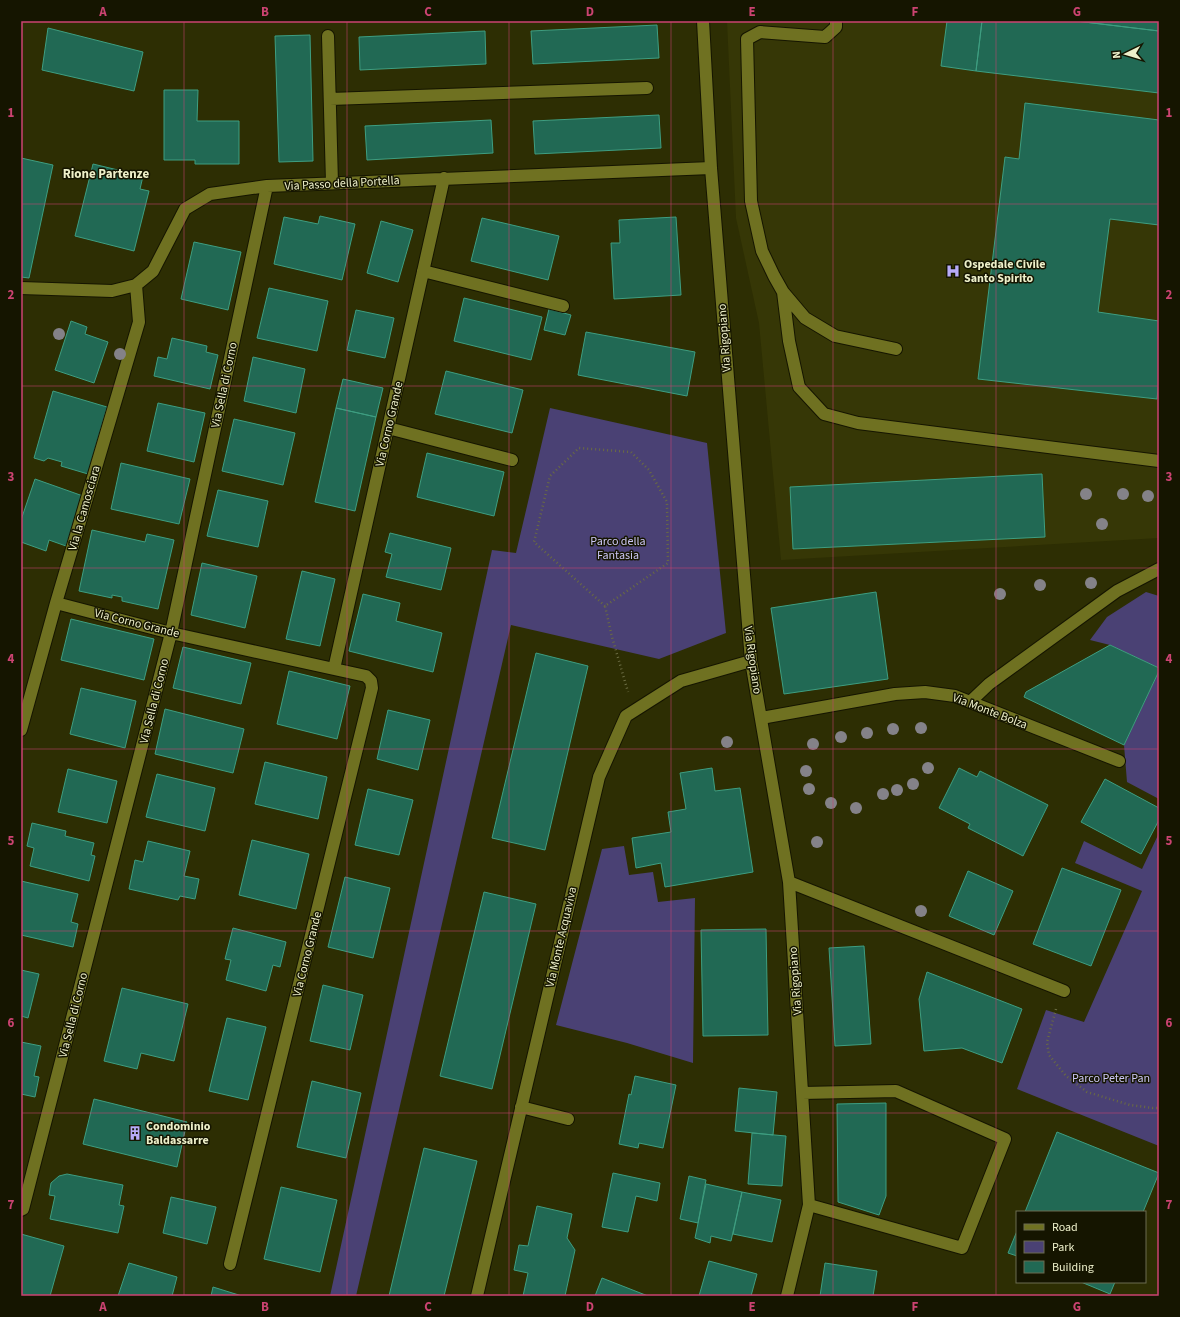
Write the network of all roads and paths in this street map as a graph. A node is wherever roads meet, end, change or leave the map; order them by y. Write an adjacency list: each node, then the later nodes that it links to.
1 (703, 21): 6 (street, Via Rigopiano)
2 (836, 21): 13 (street)
3 (328, 36): 5 (street)
4 (647, 88): 5 (street)
5 (330, 99): 8 (street)
6 (711, 168): 7 (street, Via Passo della Portella); 23 (street, Via Rigopiano)
7 (444, 178): 8 (street, Via Passo della Portella); 10 (street, Via Corno Grande)
8 (332, 183): 9 (street, Via Passo della Portella)
9 (267, 186): 11 (street, Via Passo della Portella); 22 (street, Via Sella di Corno)
10 (423, 271): 14 (street); 16 (street, Via Corno Grande)
11 (136, 285): 12 (street, Via Passo della Portella); 20 (street, Via la Camosciara)
12 (21, 288)
13 (783, 292): 15 (street); 18 (street)
14 (563, 306)
15 (896, 349)
16 (388, 428): 17 (street); 24 (street, Via Corno Grande)
17 (512, 460)
18 (1159, 461)
19 (1159, 569): 25 (street)
20 (56, 603): 22 (street, Via Corno Grande); 28 (street, Via la Camosciara)
21 (605, 606): 21 (path); 26 (path)
22 (171, 632): 24 (street, Via Corno Grande); 37 (street, Via Sella di Corno)
23 (751, 662): 26 (street, Via Monte Acquaviva); 27 (street, Via Rigopiano)
24 (334, 669): 38 (street, Via Corno Grande)
25 (970, 702): 27 (street, Via Monte Bolza); 29 (street, Via Monte Bolza)
26 (633, 711): 33 (street, Via Monte Acquaviva)
27 (762, 718): 30 (street, Via Rigopiano)
28 (21, 730)
29 (1119, 761)
30 (789, 882): 31 (street); 32 (street, Via Rigopiano)
31 (1064, 991): 34 (path)
32 (802, 1093): 36 (street, Via Rigopiano); 36 (street)
33 (521, 1107): 35 (street); 39 (street, Via Monte Acquaviva)
34 (1159, 1108)
35 (568, 1119)
36 (808, 1205): 40 (street, Via Rigopiano)
37 (21, 1210)
38 (230, 1264)
39 (477, 1296)
40 (787, 1296)

